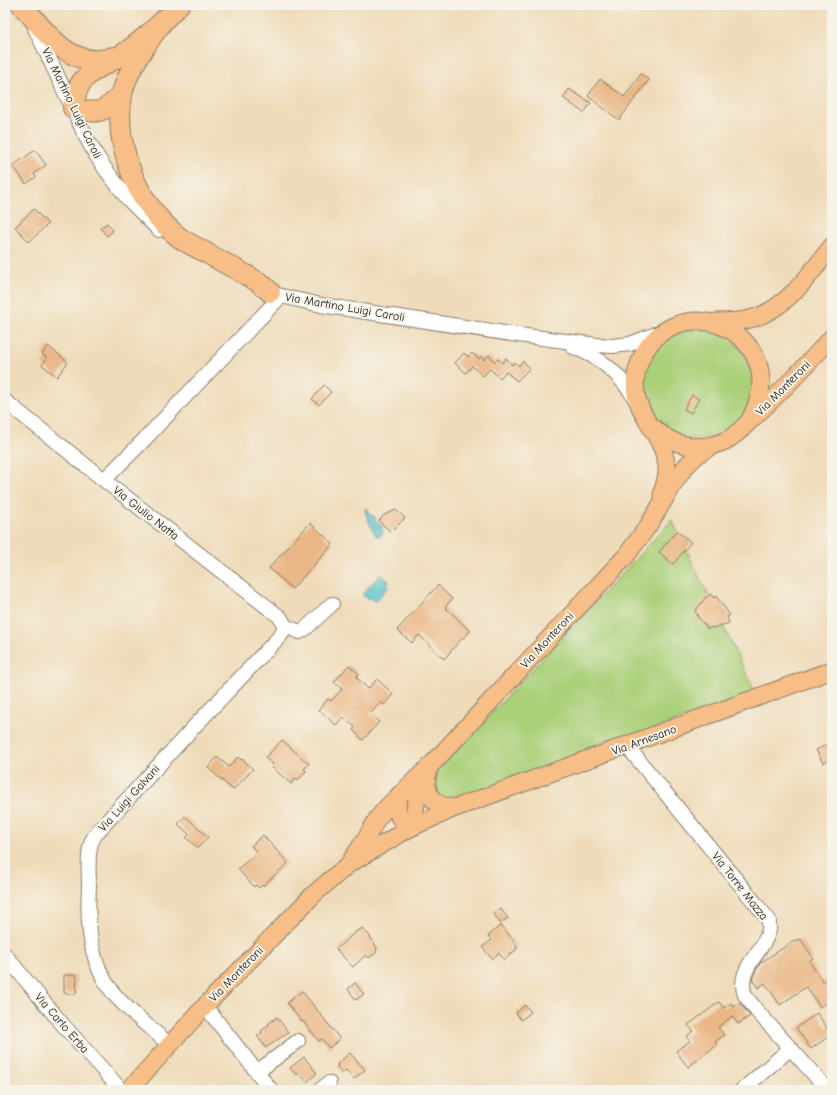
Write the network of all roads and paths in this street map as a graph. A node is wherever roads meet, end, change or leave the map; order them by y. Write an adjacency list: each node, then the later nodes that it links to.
1 (21, 5): 4 (highway); 6 (street, Via Martino Luigi Caroli)
2 (179, 5): 3 (highway)
3 (163, 21): 4 (highway); 5 (highway)
4 (123, 54): 6 (highway)
5 (122, 94): 6 (highway); 8 (highway)
6 (73, 108): 8 (street, Via Martino Luigi Caroli)
7 (832, 246): 9 (main road)
8 (276, 294): 12 (street, Via Martino Luigi Caroli); 18 (street)
9 (706, 321): 10 (main road, Via Monteroni); 15 (main road, Via Monteroni)
10 (672, 327): 12 (street, Via Martino Luigi Caroli); 14 (main road, Via Monteroni)
11 (832, 337): 15 (main road, Via Monteroni)
12 (549, 339): 14 (street, Via Martino Luigi Caroli)
13 (5, 401): 18 (street, Via Giulio Natta)
14 (639, 405): 16 (main road, Via Monteroni)
15 (749, 421): 17 (main road, Via Monteroni)
16 (651, 425): 17 (main road, Via Monteroni); 19 (main road, Via Monteroni)
17 (713, 445): 19 (main road, Via Monteroni)
18 (104, 480): 21 (street, Via Giulio Natta)
19 (658, 511): 24 (main road, Via Monteroni)
20 (332, 604): 21 (street)
21 (285, 626): 32 (street, Via Luigi Galvani)
22 (832, 670): 23 (main road, Via Arnesano)
23 (627, 746): 26 (main road, Via Arnesano); 33 (street, Via Torre Mozza)
24 (429, 769): 25 (main road, Via Monteroni); 26 (main road); 27 (main road, Via Monteroni)
25 (399, 795): 27 (main road); 28 (main road, Via Monteroni)
26 (455, 808): 27 (main road, Via Monteroni)
27 (410, 828): 28 (main road, Via Monteroni)
28 (349, 864): 30 (main road, Via Monteroni)
29 (5, 955): 35 (street, Via Carlo Erba)
30 (205, 1006): 32 (main road, Via Monteroni); 34 (street)
31 (298, 1041): 34 (street)
32 (170, 1045): 36 (main road, Via Monteroni)
33 (791, 1048): 38 (street); 39 (street, Via Torre Mozza)
34 (257, 1072): 37 (street)
35 (121, 1090)
36 (130, 1090)
37 (271, 1090)
38 (742, 1090)
39 (828, 1090)

